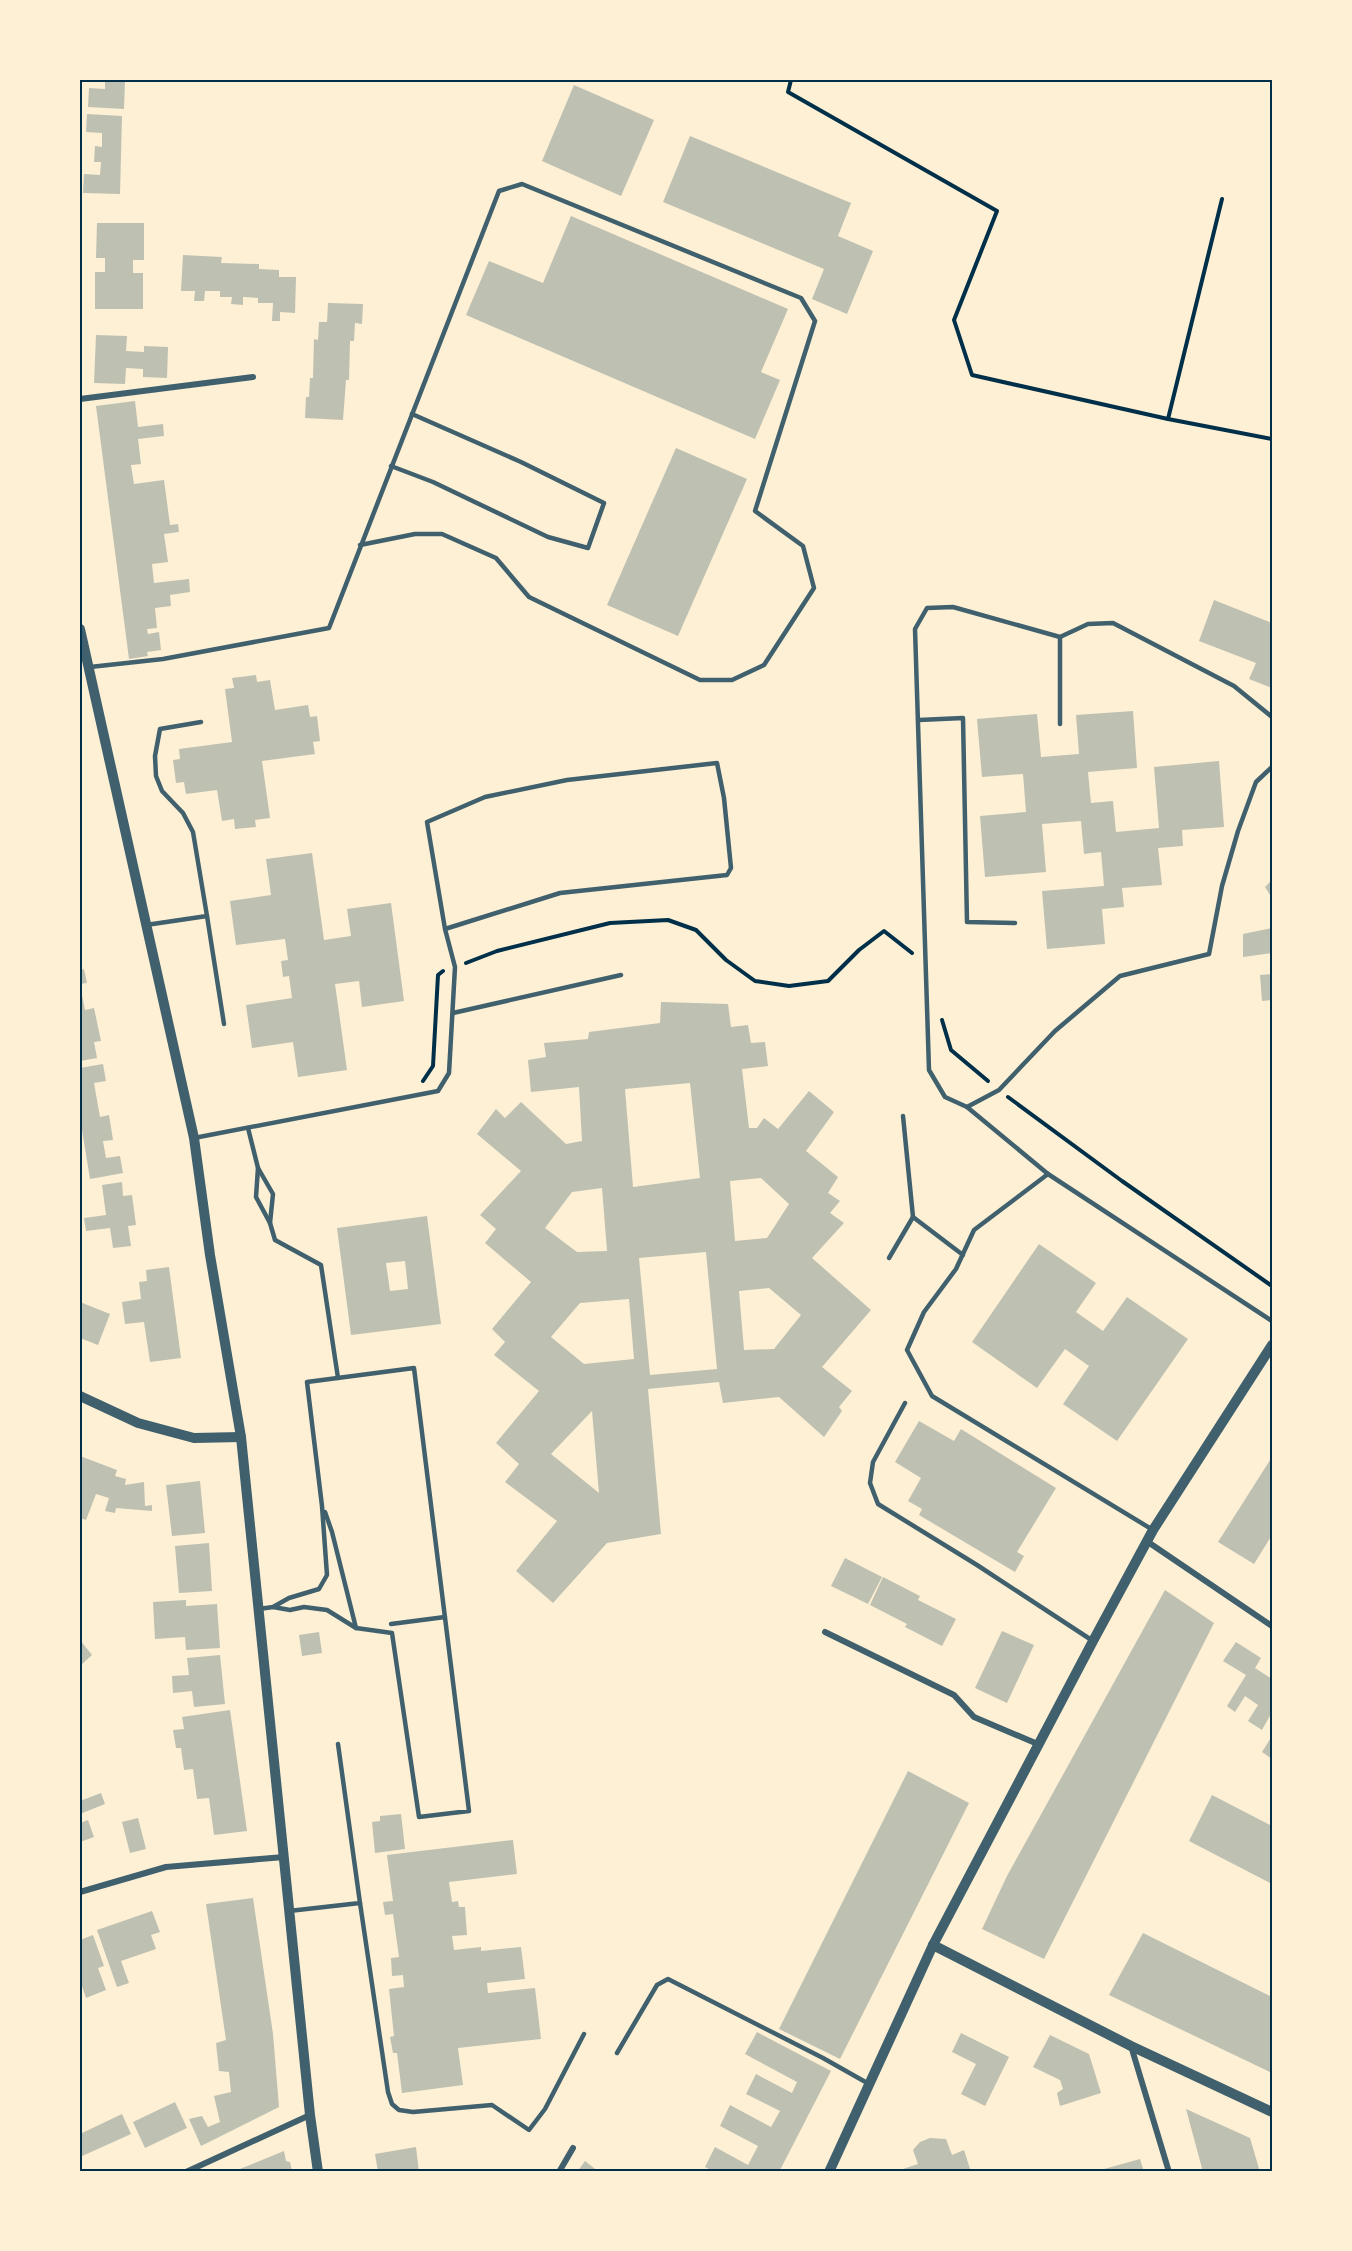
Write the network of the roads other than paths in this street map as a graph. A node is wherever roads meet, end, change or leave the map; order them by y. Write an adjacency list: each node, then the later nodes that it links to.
1 (253, 377): 2 (street)
2 (80, 399)
3 (412, 414): 4 (lane); 4 (lane); 5 (lane)
4 (392, 466): 5 (lane)
5 (360, 545): 8 (lane)
6 (80, 629): 8 (street)
7 (1060, 637): 9 (lane); 10 (lane); 12 (lane)
8 (87, 668): 16 (street)
9 (1272, 717)
10 (919, 720): 15 (lane); 21 (lane)
11 (201, 722): 14 (lane)
12 (1060, 724)
13 (1272, 767): 21 (lane)
14 (207, 916): 16 (lane); 20 (lane)
15 (1015, 923)
16 (146, 924): 24 (street)
17 (445, 929): 17 (lane); 19 (lane)
18 (621, 975): 19 (lane)
19 (453, 1013): 23 (lane)
20 (224, 1024)
21 (967, 1107): 26 (lane)
22 (903, 1116): 27 (lane)
23 (248, 1128): 24 (lane); 25 (lane)
24 (194, 1138): 36 (street)
25 (258, 1168): 28 (lane); 28 (lane)
26 (1048, 1174): 29 (lane); 31 (lane)
27 (913, 1217): 29 (lane); 30 (lane)
28 (270, 1223): 33 (lane)
29 (963, 1255): 38 (lane)
30 (889, 1258)
31 (1272, 1321)
32 (1272, 1345): 38 (street)
33 (338, 1378): 37 (lane); 42 (lane)
34 (80, 1396): 36 (street)
35 (905, 1403): 47 (lane)
36 (241, 1437): 41 (street)
37 (322, 1506): 40 (lane); 45 (lane)
38 (1153, 1530): 39 (street)
39 (1148, 1542): 44 (street); 47 (street)
40 (273, 1607): 41 (lane); 45 (lane)
41 (259, 1609): 50 (street)
42 (446, 1617): 43 (lane); 45 (lane)
43 (391, 1624)
44 (1272, 1626)
45 (356, 1628)
46 (825, 1632): 49 (street)
47 (1094, 1641): 49 (street)
48 (338, 1744): 52 (lane)
49 (1040, 1745): 54 (street)
50 (284, 1857): 51 (street); 53 (street)
51 (80, 1892)
52 (360, 1903): 53 (lane); 55 (lane)
53 (289, 1911): 60 (street)
54 (933, 1945): 56 (street); 58 (street)
55 (584, 2034)
56 (1131, 2046): 59 (street); 66 (street)
57 (617, 2053): 58 (lane)
58 (869, 2084): 65 (street)
59 (1272, 2112)
60 (309, 2115): 62 (street); 63 (street)
61 (573, 2148): 64 (street)
62 (186, 2172)
63 (318, 2172)
64 (559, 2172)
65 (829, 2172)
66 (1169, 2172)

